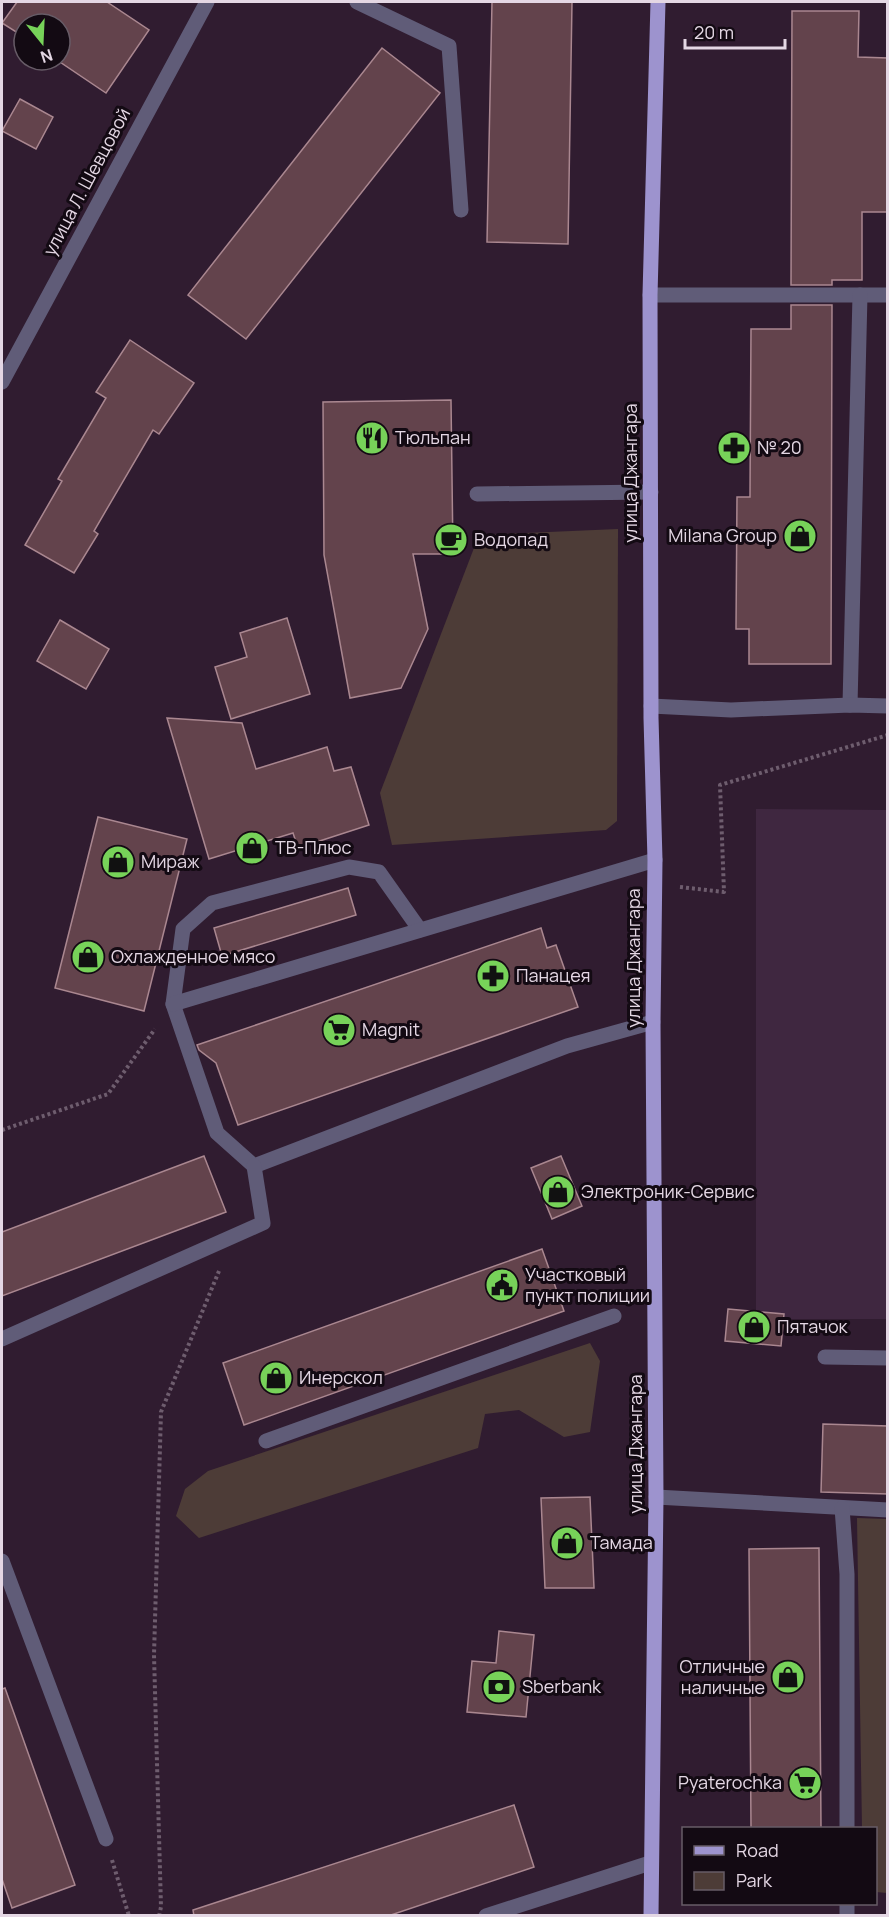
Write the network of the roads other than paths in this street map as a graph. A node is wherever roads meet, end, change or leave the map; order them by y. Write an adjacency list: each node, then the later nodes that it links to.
1 (207, 2): 8 (street, улица Л. Шевцовой)
2 (357, 2): 4 (street)
3 (658, 2): 5 (main road, улица Джангара)
4 (461, 210)
5 (650, 295): 6 (street); 9 (main road, улица Джангара)
6 (860, 295): 7 (street); 11 (street)
7 (888, 295)
8 (2, 382)
9 (651, 492): 10 (street); 12 (main road, улица Джангара)
10 (477, 495)
11 (850, 705): 12 (street); 13 (street)
12 (651, 706): 14 (main road, улица Джангара)
13 (888, 706)
14 (655, 860): 15 (street); 17 (main road, улица Джангара)
15 (420, 930): 16 (street); 16 (street)
16 (173, 1004): 18 (street)
17 (653, 1022): 18 (street); 24 (main road, улица Джангара)
18 (254, 1166): 20 (street)
19 (614, 1316): 23 (street)
20 (2, 1339)
21 (825, 1357): 22 (street)
22 (888, 1358)
23 (266, 1440)
24 (656, 1497): 25 (street); 30 (main road, улица Джангара)
25 (842, 1508): 26 (street); 28 (street)
26 (888, 1510)
27 (2, 1561): 29 (street)
28 (847, 1827)
29 (106, 1839)
30 (650, 1863): 31 (street); 32 (main road, улица Джангара)
31 (486, 1916)
32 (651, 1916)

